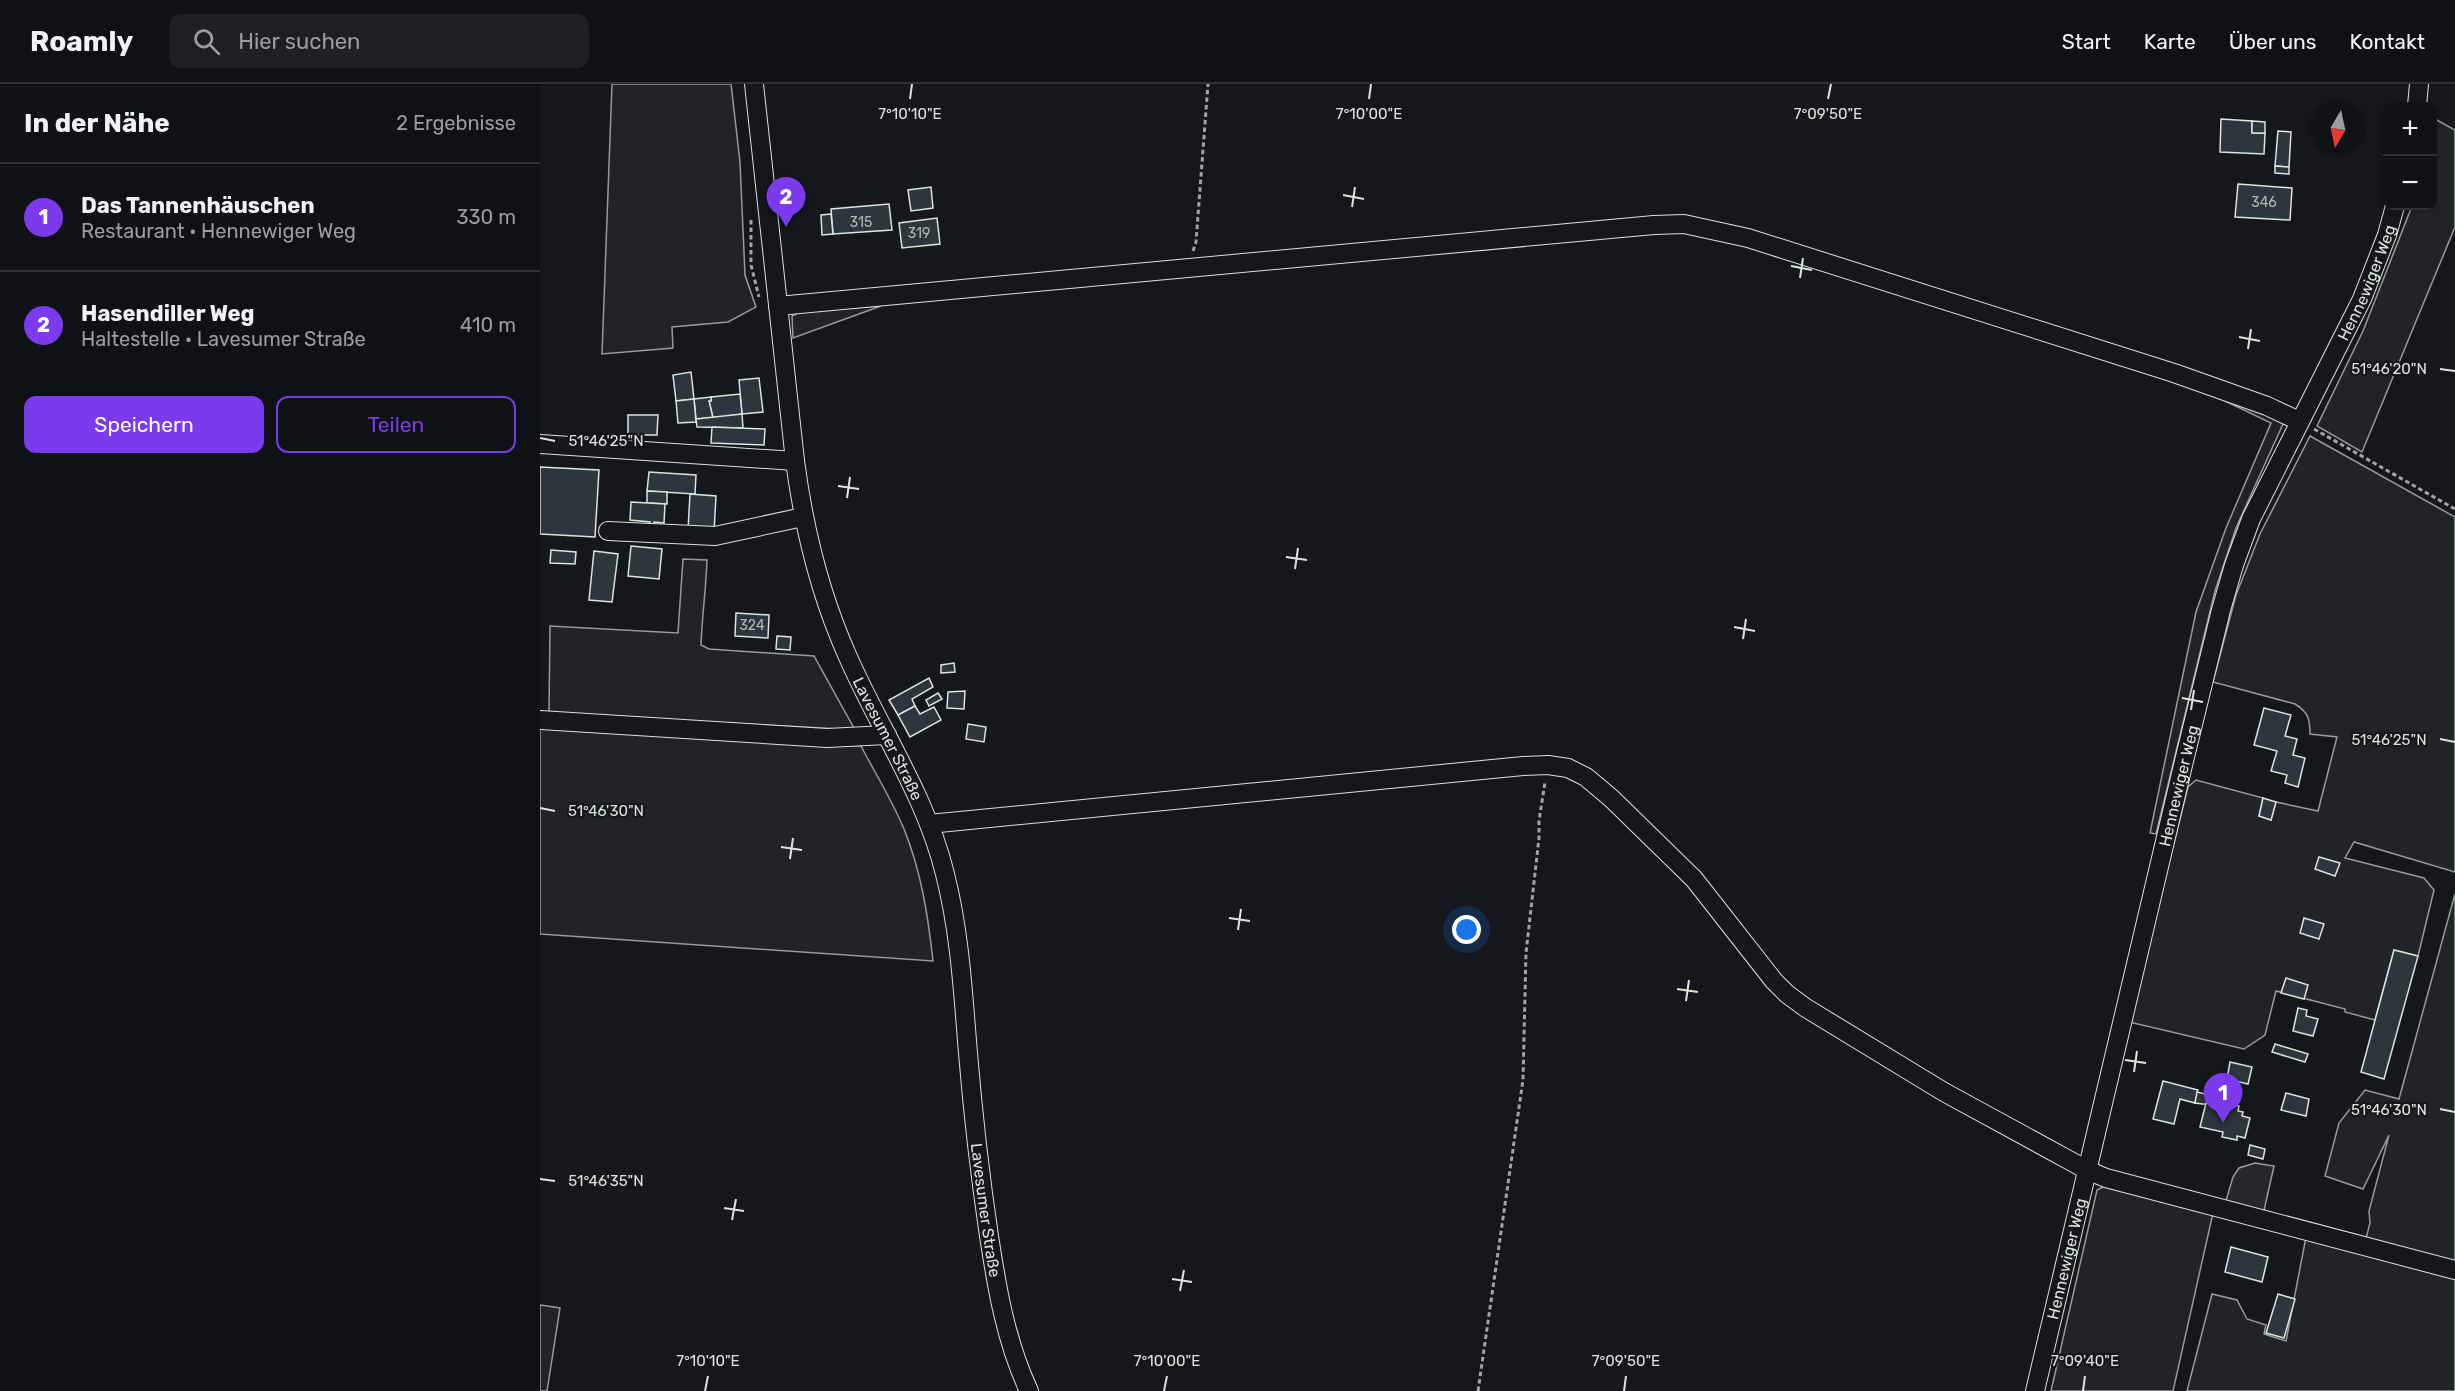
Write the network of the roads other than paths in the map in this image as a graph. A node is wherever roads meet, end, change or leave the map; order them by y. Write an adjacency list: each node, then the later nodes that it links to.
1 (754, 84): 5 (street, Lavesumer Straße)
2 (2419, 84): 3 (street)
3 (2417, 102)
4 (2394, 210): 6 (street, Hennewiger Weg)
5 (778, 306): 6 (street); 8 (street, Lavesumer Straße)
6 (2299, 421): 14 (street, Hennewiger Weg)
7 (540, 444): 8 (street)
8 (795, 461): 9 (street, Lavesumer Straße)
9 (803, 517): 10 (street); 12 (street, Lavesumer Straße)
10 (608, 531)
11 (540, 720): 12 (street)
12 (887, 735): 13 (street, Lavesumer Straße)
13 (929, 824): 14 (street); 16 (street, Lavesumer Straße)
14 (2087, 1170): 15 (street); 17 (street, Hennewiger Weg)
15 (2455, 1270)
16 (1029, 1391)
17 (2035, 1391)

